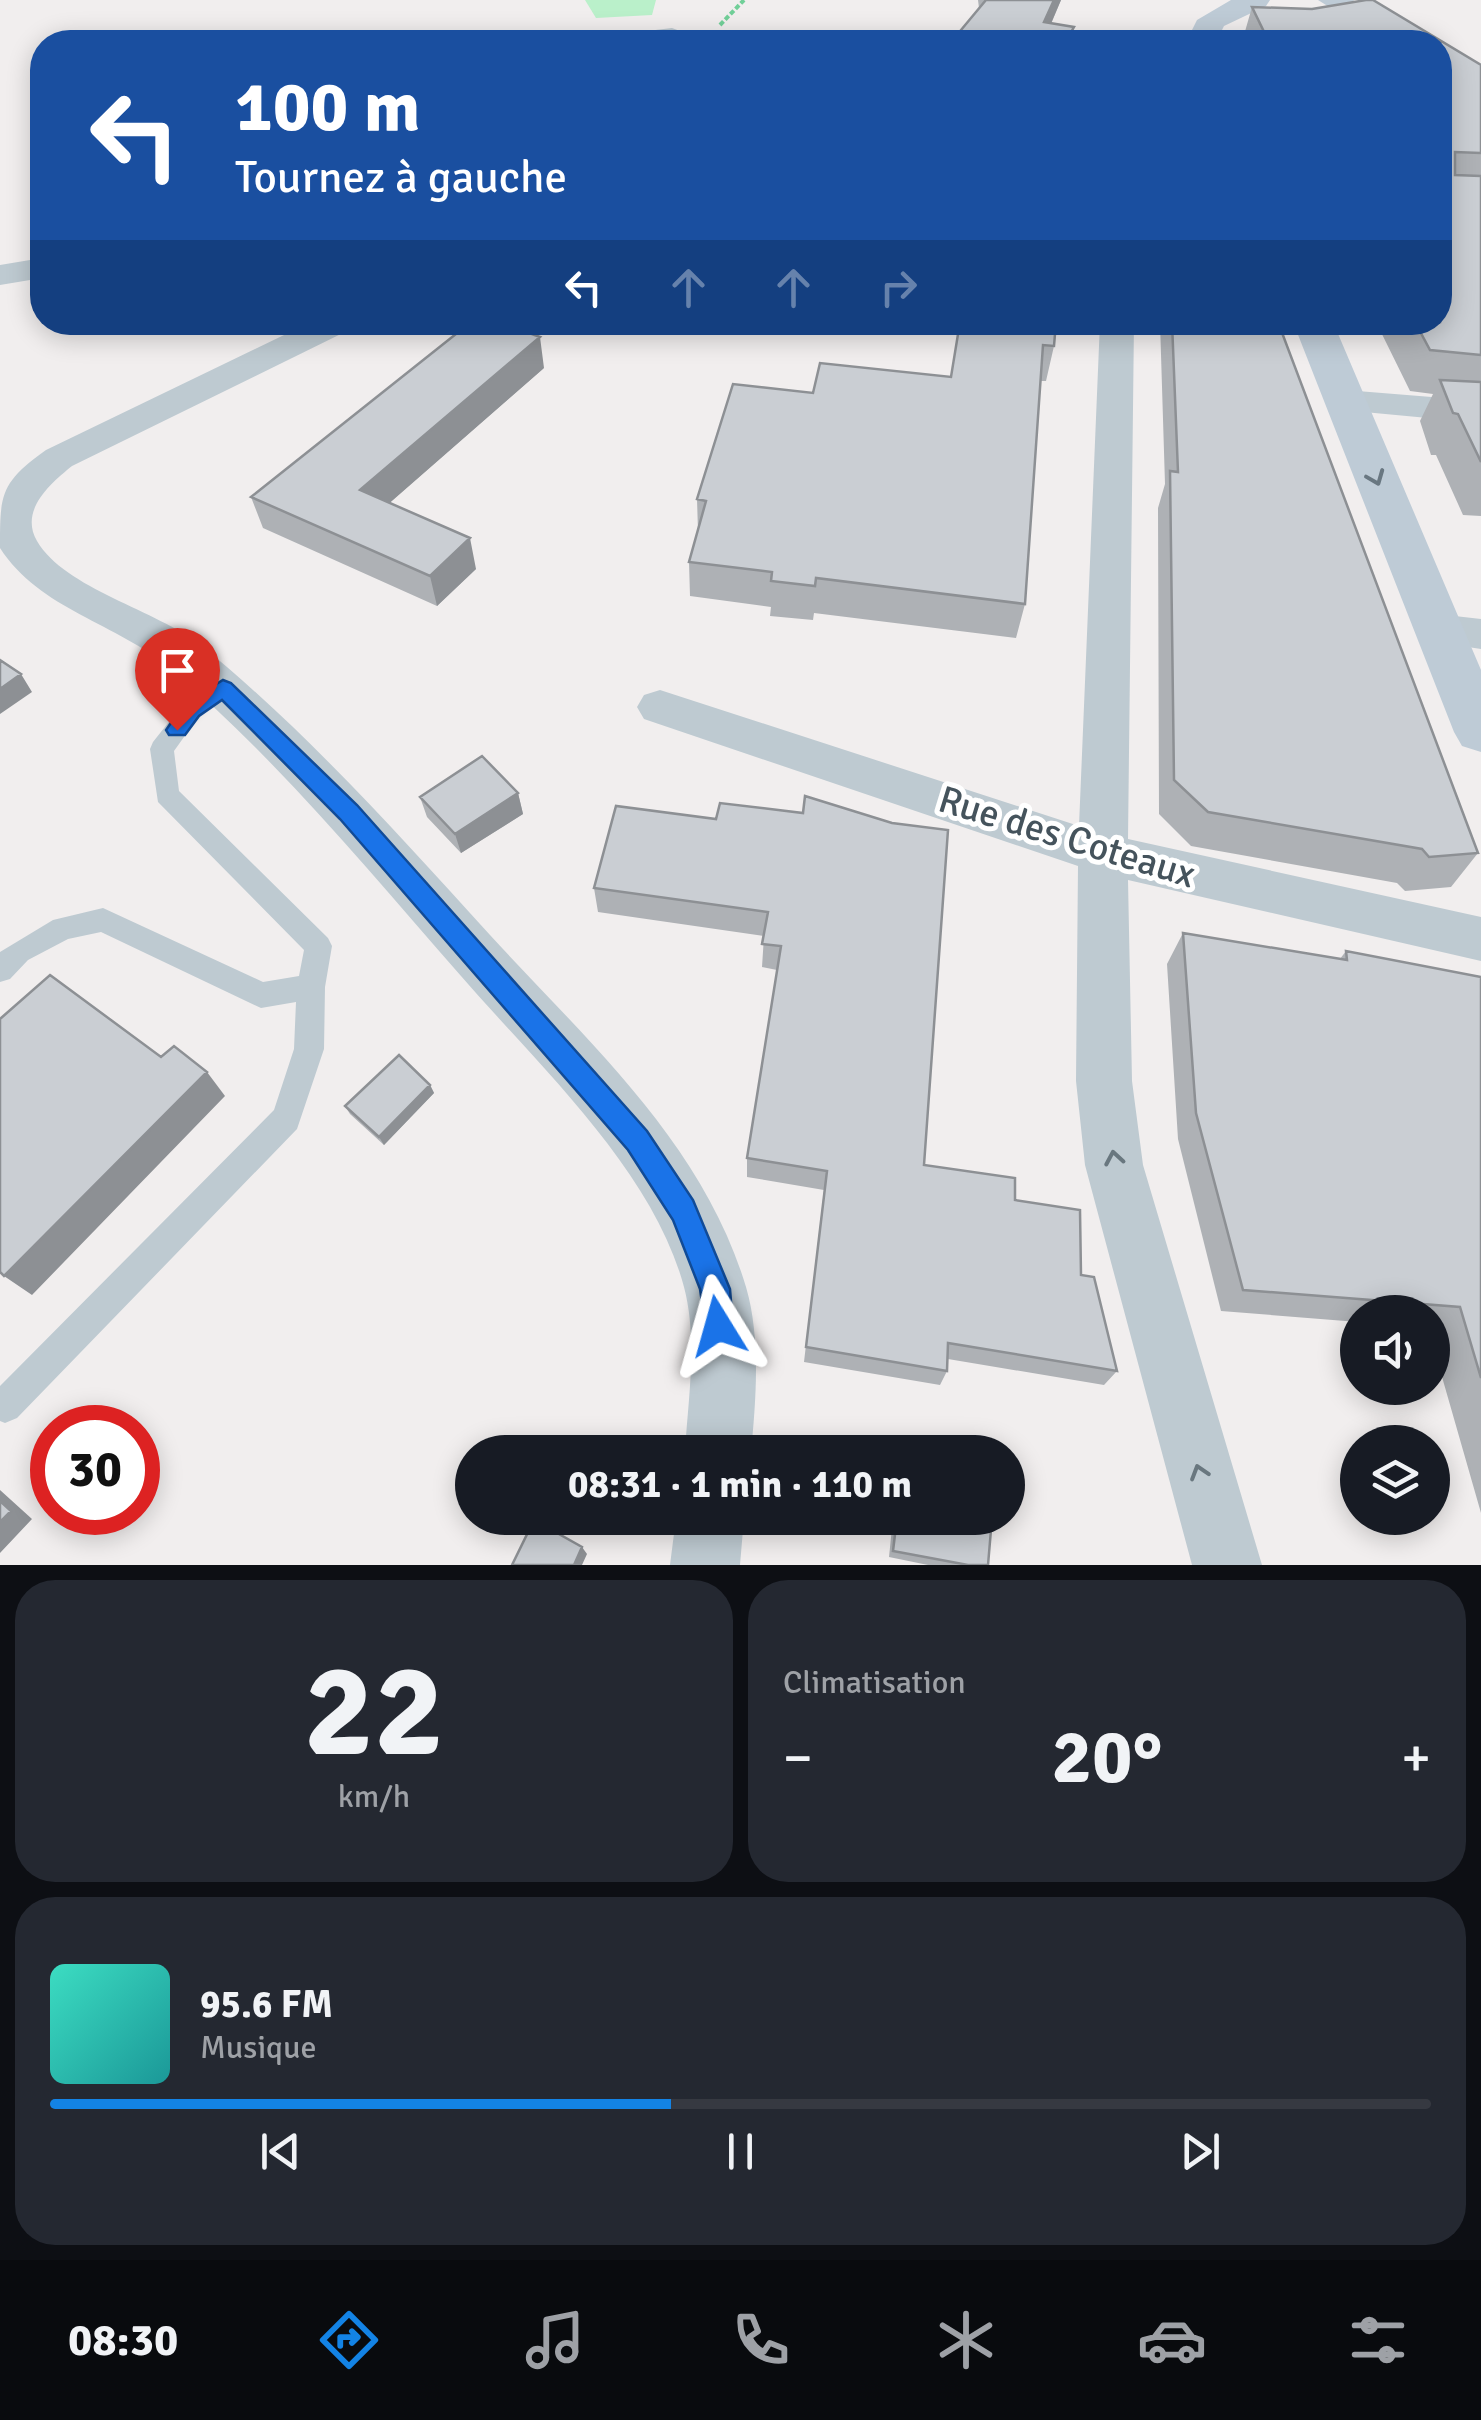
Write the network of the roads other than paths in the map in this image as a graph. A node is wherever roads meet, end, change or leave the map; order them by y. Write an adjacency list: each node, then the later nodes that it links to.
1 (1256, 0): 3 (street)
2 (1332, 0): 4 (street)
3 (1204, 30)
4 (1385, 30)
5 (30, 270): 6 (street)
6 (0, 275)
7 (312, 335): 12 (street)
8 (1117, 335): 17 (street)
9 (1318, 335): 10 (street)
10 (1344, 401): 11 (street); 13 (street, one-way to 13)
11 (1481, 412)
12 (8, 544): 14 (street)
13 (1459, 632): 16 (street)
14 (223, 688): 20 (lane); 22 (street)
15 (660, 707): 17 (street, Rue des Coteaux)
16 (1481, 732)
17 (1103, 854): 18 (street, Rue des Coteaux); 25 (street, one-way to 17)
18 (1481, 940)
19 (0, 970): 20 (lane)
20 (311, 987): 21 (lane)
21 (5, 1406)
22 (720, 1435)
23 (708, 1535): 24 (street)
24 (705, 1565)
25 (1227, 1565)

